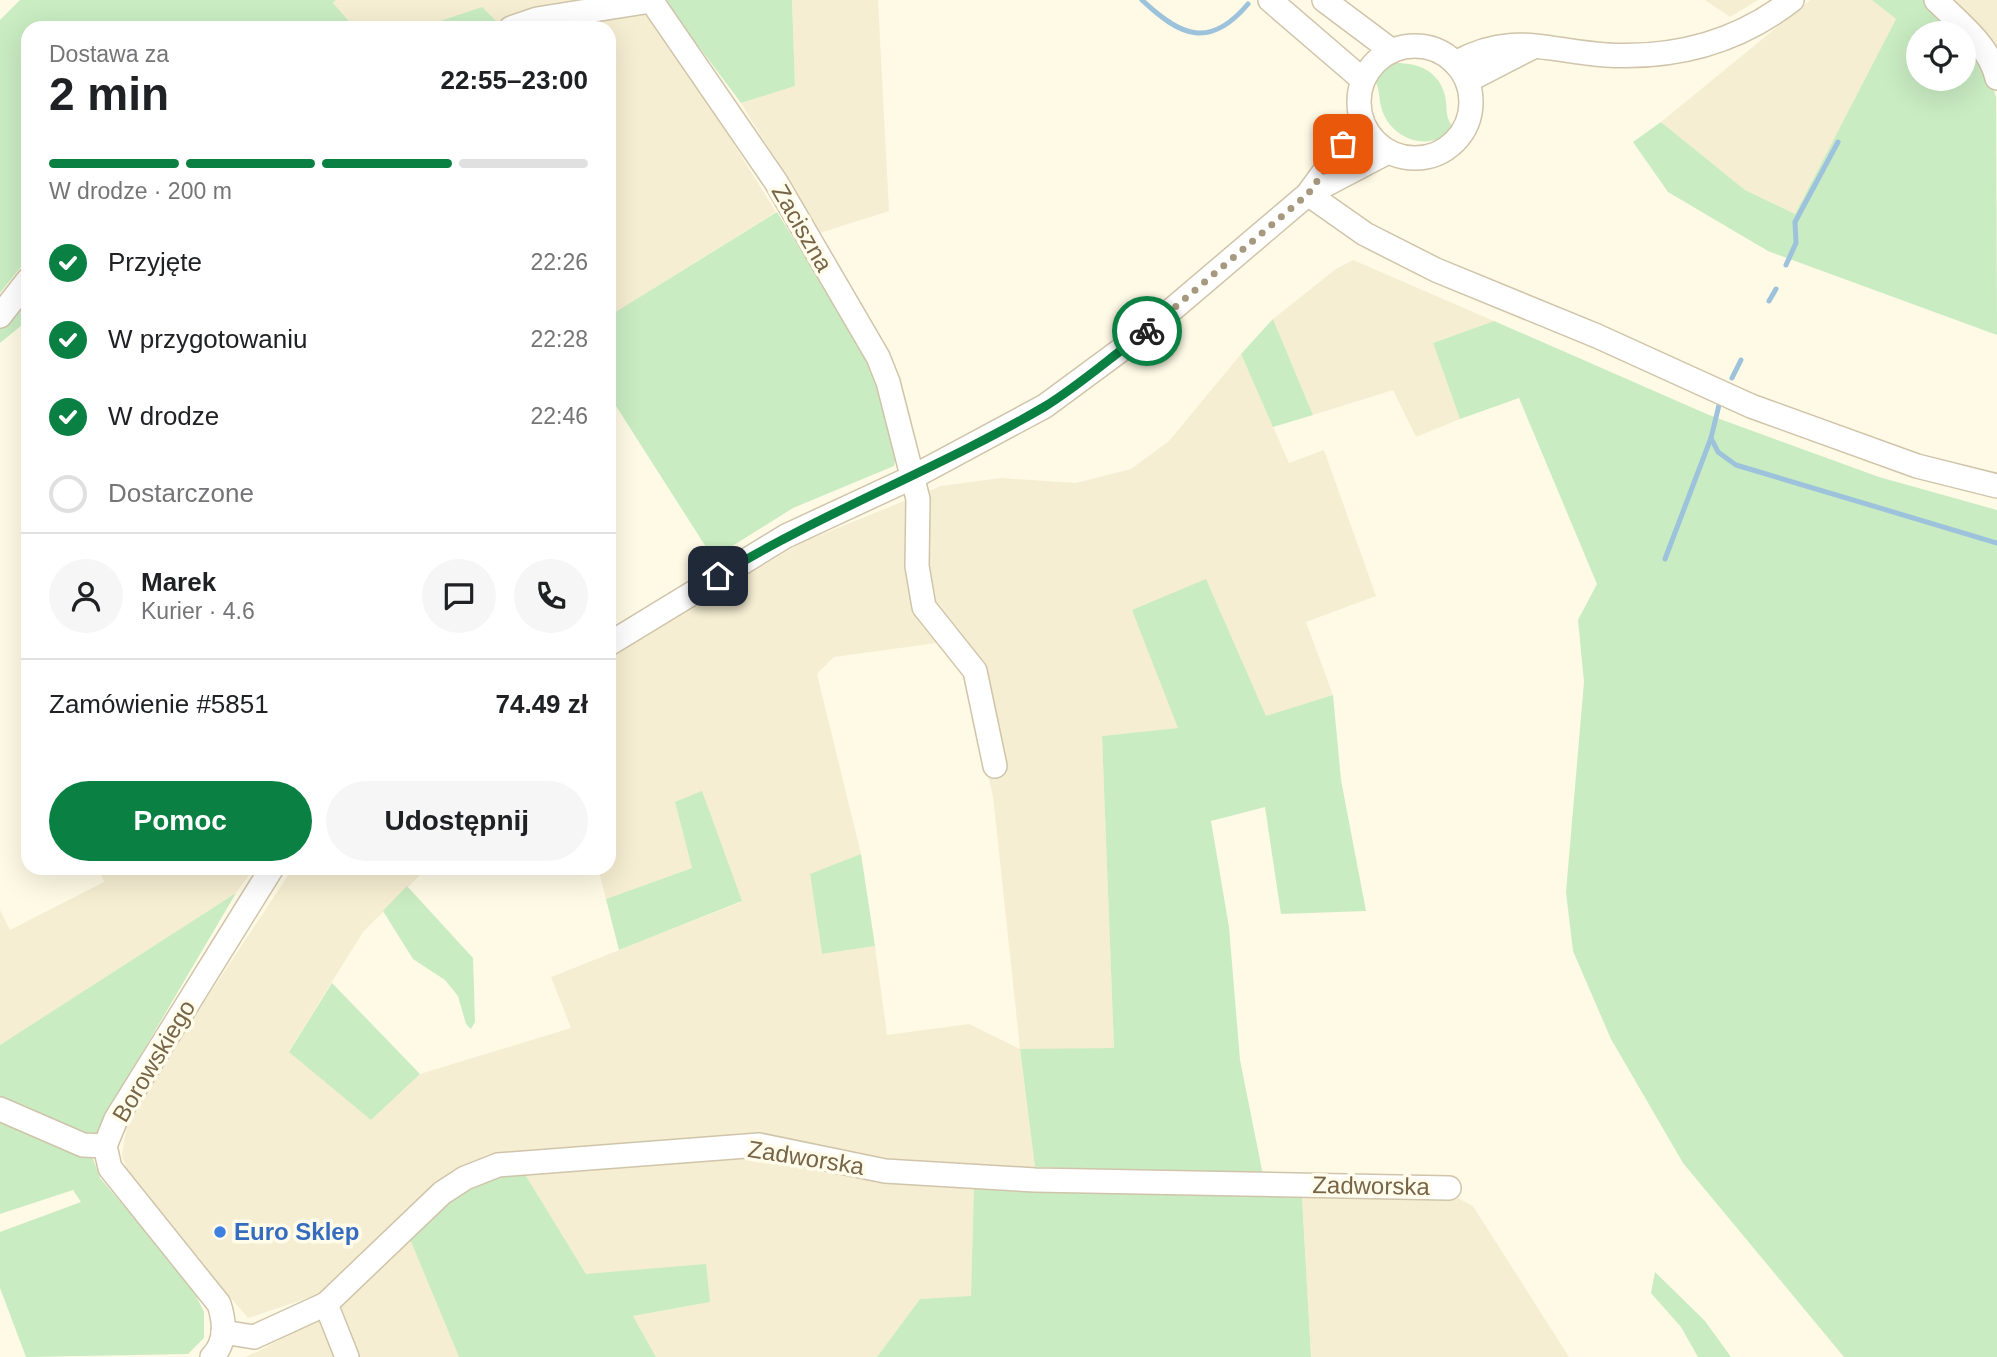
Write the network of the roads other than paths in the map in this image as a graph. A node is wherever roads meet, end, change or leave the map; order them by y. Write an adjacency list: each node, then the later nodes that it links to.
1 (1270, 0): 10 (street)
2 (1324, 0): 7 (street)
3 (1792, 0): 8 (street)
4 (1936, 0): 9 (street)
5 (651, 1): 6 (street); 16 (street, Zaciszna)
6 (531, 21)
7 (1392, 51): 8 (street); 10 (street)
8 (1461, 72): 12 (street)
9 (1997, 78)
10 (1363, 80): 11 (street)
11 (1362, 120): 12 (street); 13 (street)
12 (1388, 152): 13 (street)
13 (1308, 194): 16 (street); 17 (street)
14 (21, 289): 15 (street)
15 (0, 316)
16 (912, 477): 18 (street); 19 (street, Zaciszna)
17 (1997, 486)
18 (616, 640)
19 (995, 766)
20 (268, 875): 22 (street, Borowskiego)
21 (0, 1109): 22 (street)
22 (106, 1146): 25 (street, Borowskiego)
23 (1449, 1188): 24 (street, Zadworska)
24 (326, 1304): 25 (street, Zadworska); 27 (street)
25 (223, 1332): 26 (street)
26 (212, 1357)
27 (347, 1357)

